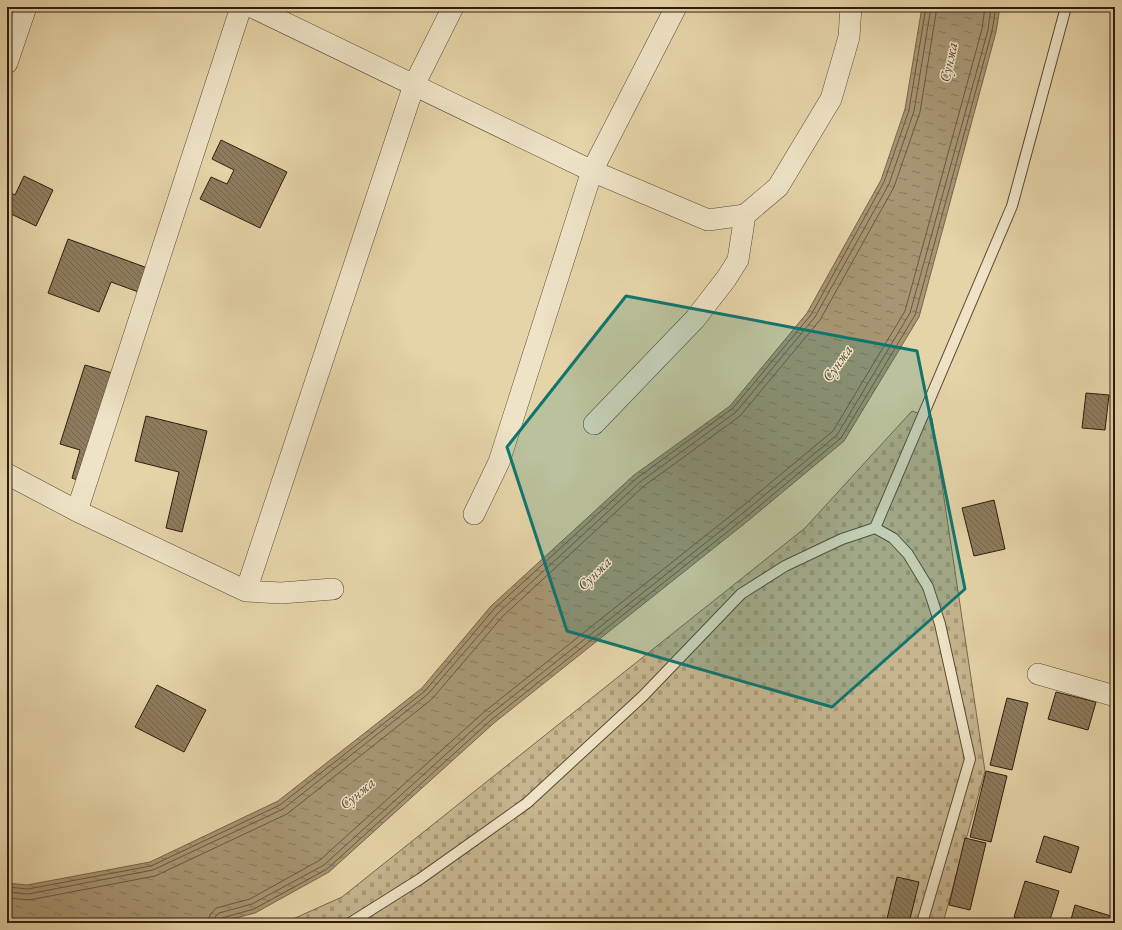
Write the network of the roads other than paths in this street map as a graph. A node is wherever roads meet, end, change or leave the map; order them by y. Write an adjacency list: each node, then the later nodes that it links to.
1 (26, 7): 8 (street)
2 (241, 7): 14 (street)
3 (252, 7): 9 (street)
4 (453, 7): 9 (street)
5 (676, 7): 10 (street)
6 (851, 7): 11 (street)
7 (1066, 7): 16 (lane)
8 (7, 63)
9 (414, 85): 10 (street); 18 (street)
10 (592, 171): 11 (street); 15 (street)
11 (745, 215): 12 (street)
12 (594, 424)
13 (7, 474): 14 (street)
14 (77, 510): 18 (street)
15 (474, 514)
16 (875, 528): 21 (lane); 22 (lane)
17 (333, 589): 18 (street)
18 (246, 591)
19 (1038, 674): 20 (street)
20 (1115, 696)
21 (350, 923)
22 (922, 923)

